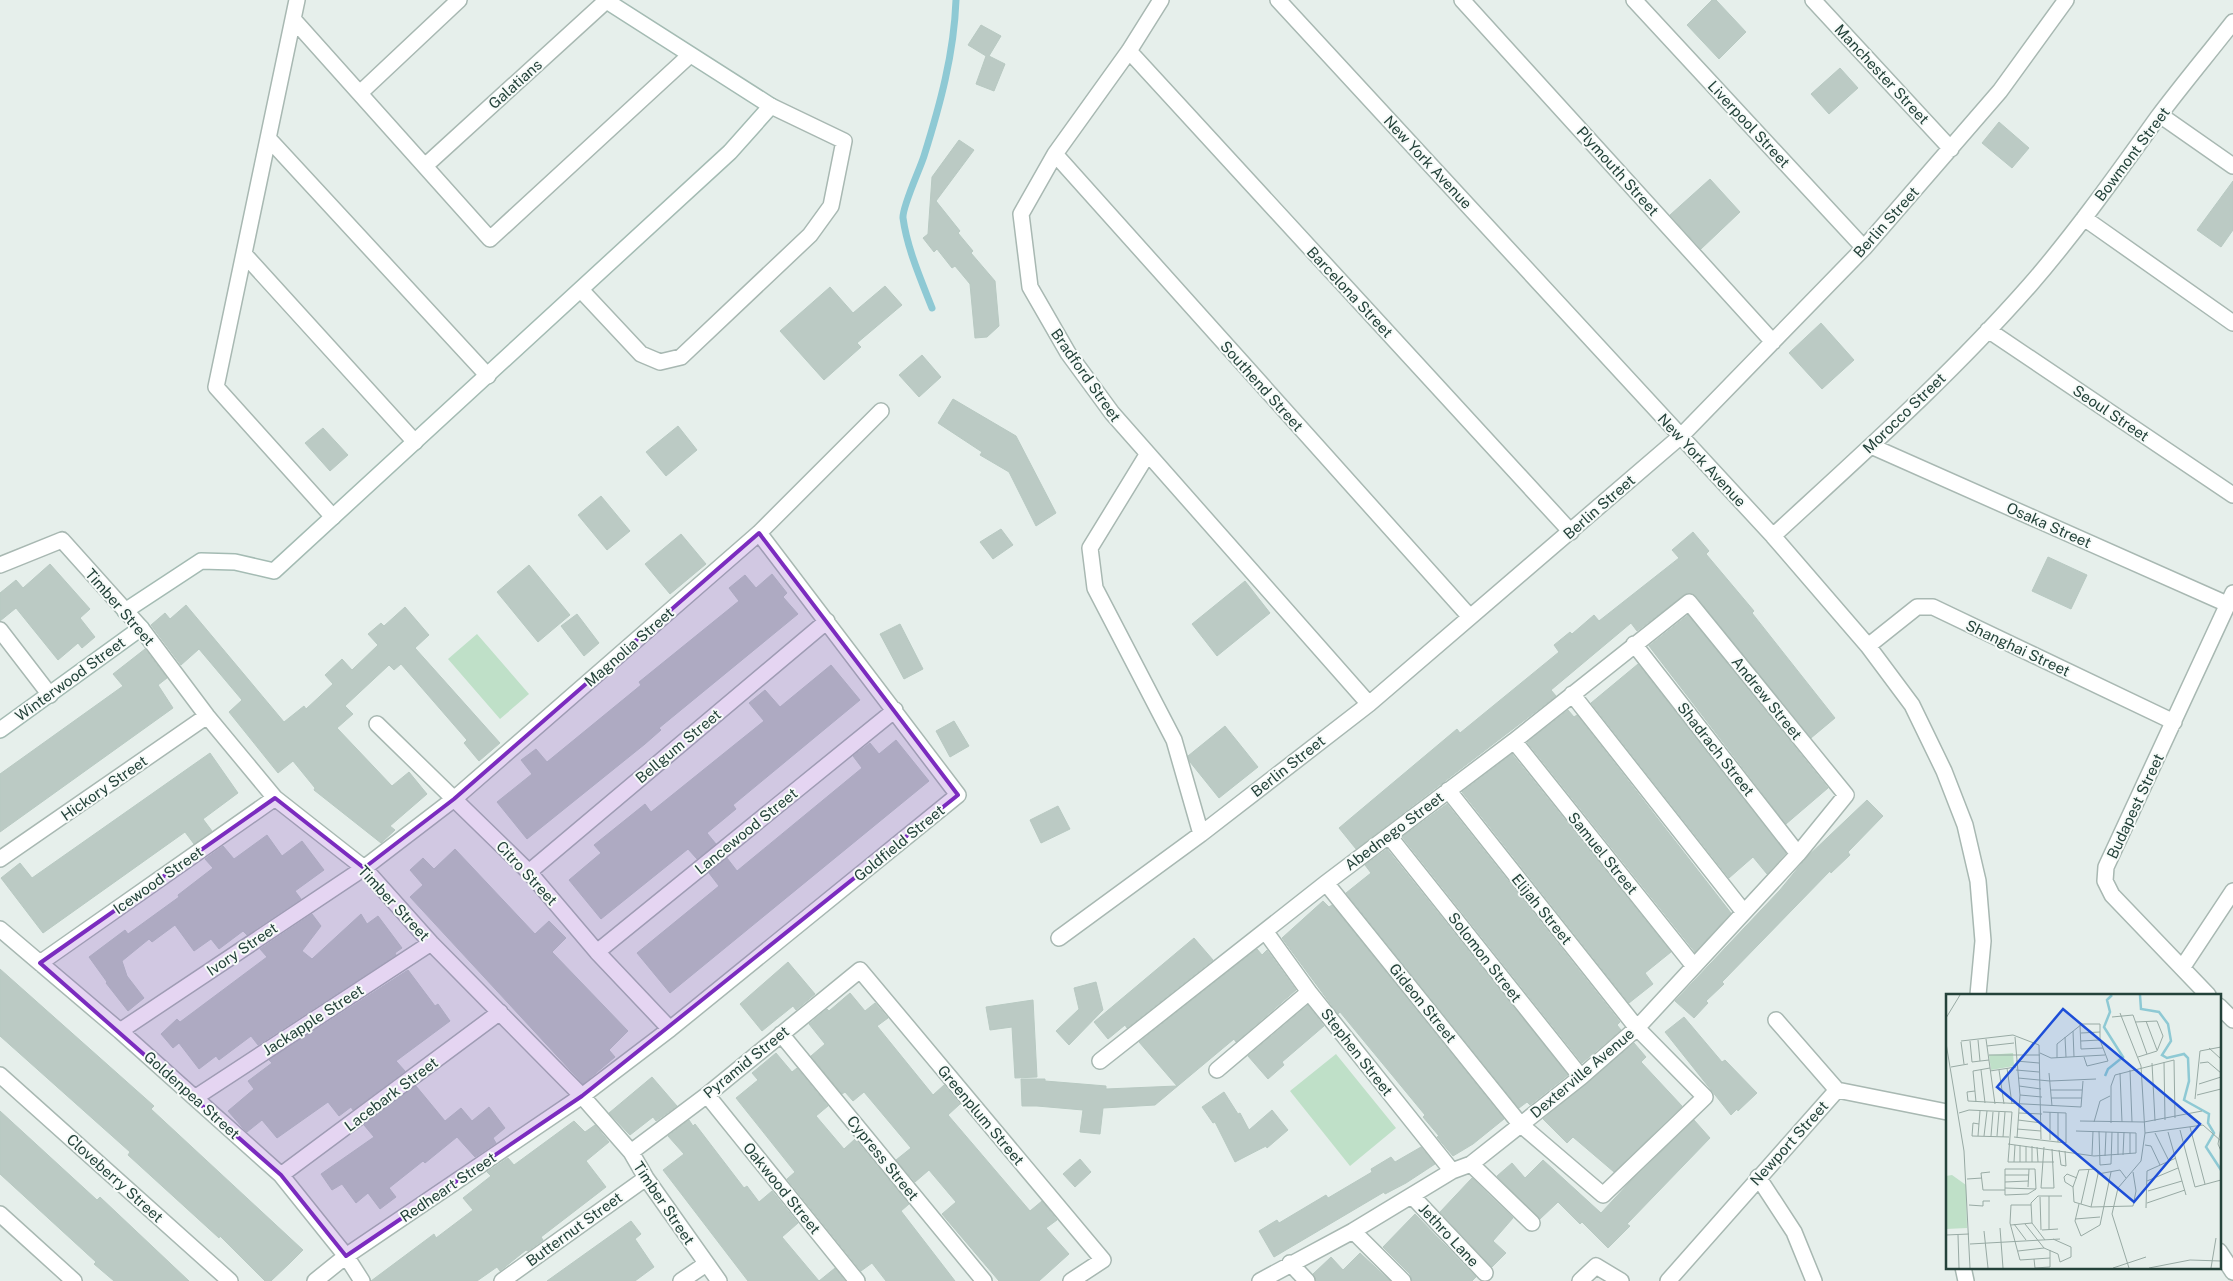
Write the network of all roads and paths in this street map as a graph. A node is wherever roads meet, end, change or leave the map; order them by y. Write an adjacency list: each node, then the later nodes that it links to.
1 (297, 0): 10 (street)
2 (459, 0): 14 (street)
3 (605, 0): 13 (street); 20 (street, Galatians)
4 (1161, 0): 12 (street, Bradford Street)
5 (1278, 0): 32 (street, New York Avenue)
6 (1462, 0): 29 (street, Plymouth Street)
7 (1634, 0): 23 (street, Liverpool Street)
8 (1813, 0): 18 (street, Manchester Street)
9 (2066, 0): 18 (street, Berlin Street)
10 (293, 19): 14 (street); 17 (street)
11 (2233, 22): 16 (street, Bowmont Street)
12 (1129, 51): 19 (street, Bradford Street); 38 (street, Barcelona Street)
13 (690, 55): 15 (street); 20 (street)
14 (360, 93): 20 (street)
15 (771, 106): 26 (street); 26 (street)
16 (2160, 115): 21 (street); 22 (street, Bowmont Street)
17 (268, 138): 24 (street); 30 (street)
18 (1951, 149): 23 (street, Berlin Street)
19 (1055, 154): 35 (street, Bradford Street); 45 (street, Southend Street)
20 (425, 166)
21 (2233, 166)
22 (2084, 218): 25 (street, Bowmont Street); 27 (street)
23 (1864, 248): 29 (street, Berlin Street)
24 (244, 254): 33 (street); 37 (street)
25 (2030, 285): 28 (street, Morocco Street)
26 (581, 290): 30 (street)
27 (2233, 323)
28 (1988, 330): 34 (street, Morocco Street); 36 (street, Seoul Street)
29 (1774, 342): 32 (street, Berlin Street)
30 (488, 376): 33 (street)
31 (881, 411): 39 (street, Magnolia Street)
32 (1680, 436): 38 (street, Berlin Street); 40 (street, New York Avenue)
33 (415, 442): 37 (street)
34 (1871, 446): 40 (street, Morocco Street); 42 (street, Osaka Street)
35 (1147, 455): 53 (street, Bradford Street); 64 (street)
36 (2233, 495)
37 (334, 517): 44 (street)
38 (1571, 532): 45 (street, Berlin Street)
39 (759, 533): 46 (street, Goldfield Street); 63 (street, Magnolia Street)
40 (1773, 536): 50 (street, New York Avenue)
41 (0, 564): 44 (street, Timber Street)
42 (2230, 599): 56 (street, Budapest Street)
43 (1689, 602): 49 (street, Abednego Street); 61 (street, Andrew Street)
44 (125, 611): 47 (street, Timber Street)
45 (1470, 617): 53 (street, Berlin Street)
46 (828, 621): 54 (street, Goldfield Street); 69 (street, Bellgum Street)
47 (141, 628): 51 (street, Winterwood Street); 55 (street, Timber Street)
48 (0, 630): 51 (street)
49 (1634, 644): 52 (street, Abednego Street); 66 (street, Shadrach Street)
50 (1868, 646): 56 (street, Shanghai Street); 83 (street, New York Avenue)
51 (50, 694): 58 (street, Winterwood Street)
52 (1572, 694): 59 (street, Abednego Street); 72 (street)
53 (1369, 704): 64 (street, Berlin Street)
54 (895, 710): 77 (street, Lancewood Street); 90 (street, Goldfield Street)
55 (207, 716): 62 (street, Timber Street); 67 (street, Hickory Street)
56 (2174, 722): 80 (street, Budapest Street)
57 (377, 724): 63 (street, Citro Street)
58 (0, 730)
59 (1514, 741): 60 (street, Abednego Street); 79 (street, Samuel Street)
60 (1448, 790): 65 (street, Abednego Street); 89 (street, Elijah Street)
61 (1846, 795): 66 (street, Dexterville Avenue)
62 (276, 798): 68 (street, Timber Street); 78 (street, Icewood Street)
63 (454, 799): 68 (street, Magnolia Street); 69 (street, Citro Street)
64 (1201, 834): 75 (street, Berlin Street)
65 (1389, 836): 70 (street, Abednego Street); 96 (street, Solomon Street)
66 (1798, 854): 72 (street, Dexterville Avenue)
67 (0, 860)
68 (364, 868): 76 (street, Timber Street); 91 (street, Ivory Street)
69 (528, 872): 77 (street, Citro Street)
70 (1326, 883): 73 (street, Abednego Street); 102 (street, Gideon Street)
71 (2233, 892): 80 (street)
72 (1743, 912): 79 (street, Dexterville Avenue)
73 (1265, 931): 82 (street, Stephen Street); 93 (street, Abednego Street)
74 (2, 936): 78 (street, Goldenpea Street)
75 (1059, 938)
76 (431, 943): 86 (street, Timber Street); 100 (street, Jackapple Street)
77 (597, 952): 90 (street, Citro Street)
78 (40, 963): 91 (street, Goldenpea Street)
79 (1693, 965): 89 (street, Dexterville Avenue)
80 (2182, 968): 84 (street, Budapest Street)
81 (860, 970): 92 (street, Pyramid Street); 129 (street, Greenplum Street)
82 (1309, 992): 94 (street); 105 (street, Stephen Street)
83 (1978, 994)
84 (2207, 994)
85 (2220, 1007): 88 (street)
86 (500, 1012): 99 (street, Timber Street); 106 (street, Lacebark Street)
87 (1776, 1020): 97 (street)
88 (2233, 1020)
89 (1637, 1028): 96 (street, Dexterville Avenue); 102 (street, Elijah Street)
90 (670, 1029): 99 (street, Goldfield Street)
91 (120, 1030): 100 (street, Goldenpea Street)
92 (781, 1034): 98 (street, Pyramid Street); 128 (street, Cypress Street)
93 (1100, 1061)
94 (1217, 1070)
95 (0, 1075): 121 (street, Cloveberry Street)
96 (1581, 1077): 102 (street, Dexterville Avenue)
97 (1837, 1090): 101 (street, Newport Street); 107 (street, Newport Street)
98 (707, 1095): 103 (street, Pyramid Street); 127 (street, Oakwood Street)
99 (582, 1096): 103 (street, Timber Street); 114 (street, Redheart Street)
100 (196, 1097): 106 (street, Goldenpea Street)
101 (1946, 1112)
102 (1520, 1124): 104 (street, Dexterville Avenue)
103 (631, 1152): 108 (street, Timber Street)
104 (1471, 1164): 105 (street, Dexterville Avenue); 111 (street)
105 (1452, 1171): 109 (street, Dexterville Avenue)
106 (281, 1175): 114 (street, Goldenpea Street)
107 (1758, 1177): 135 (street, Newport Street); 136 (street)
108 (646, 1178): 116 (street, Timber Street); 124 (street, Butternut Street)
109 (1412, 1196): 112 (street, Dexterville Avenue); 119 (street, Jethro Lane)
110 (0, 1214): 120 (street)
111 (1532, 1223)
112 (1353, 1231): 115 (street, Dexterville Avenue); 132 (street)
113 (2220, 1252): 118 (street)
114 (346, 1256): 122 (street, Redheart Street); 123 (street, Goldenpea Street)
115 (1290, 1263): 130 (street, Dexterville Avenue); 131 (street)
116 (706, 1264): 125 (street); 126 (street, Timber Street)
117 (1963, 1268): 137 (street)
118 (2233, 1272)
119 (1485, 1273)
120 (74, 1281)
121 (230, 1281)
122 (315, 1281)
123 (362, 1281)
124 (502, 1281)
125 (681, 1281)
126 (719, 1281)
127 (857, 1281)
128 (984, 1281)
129 (1071, 1281)
130 (1260, 1281)
131 (1308, 1281)
132 (1403, 1281)
133 (1580, 1281): 134 (street)
134 (1621, 1281)
135 (1668, 1281)
136 (1814, 1281)
137 (1966, 1281)

